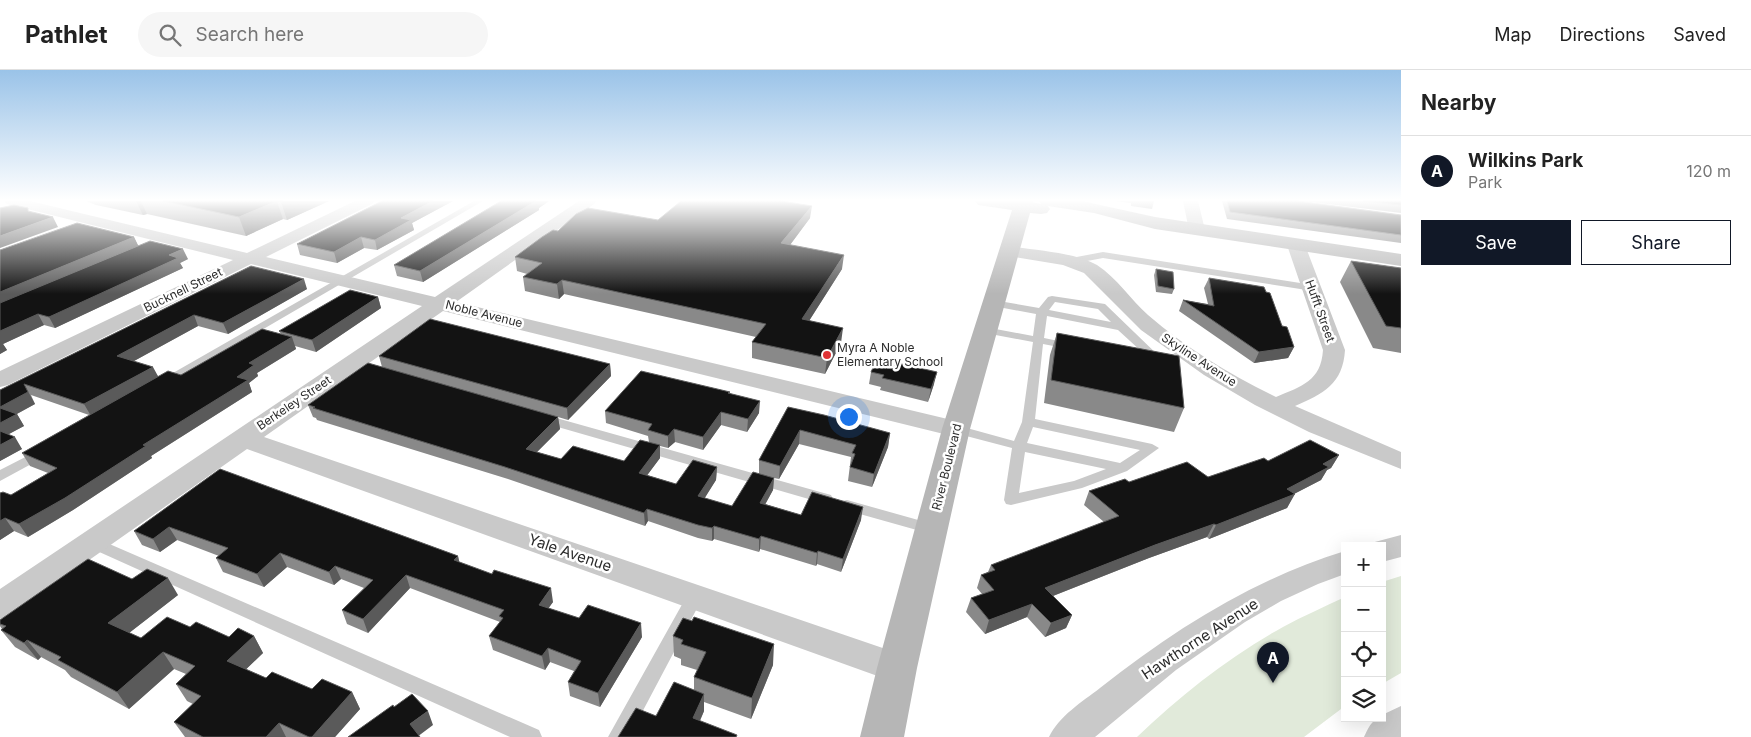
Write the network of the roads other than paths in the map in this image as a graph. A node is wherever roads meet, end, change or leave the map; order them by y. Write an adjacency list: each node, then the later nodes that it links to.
1 (129, 232): 9 (street, Noble Avenue)
2 (302, 232): 9 (street, Bucknell Street)
3 (424, 232): 12 (lane)
4 (545, 232): 14 (street, Berkeley Street)
5 (1014, 232): 8 (main road, River Boulevard)
6 (1211, 232): 7 (main road)
7 (1296, 245): 10 (main road); 13 (street, Hufft Street)
8 (1008, 251): 11 (street, Skyline Avenue); 16 (main road, River Boulevard)
9 (248, 258): 12 (street, Noble Avenue); 20 (street, Bucknell Street)
10 (1401, 260)
11 (1066, 262): 13 (lane); 22 (street, Skyline Avenue)
12 (340, 280): 14 (street, Noble Avenue); 21 (lane)
13 (1313, 288): 22 (street, Hufft Street)
14 (442, 304): 25 (street, Noble Avenue); 26 (street, Berkeley Street)
15 (1042, 312): 16 (lane); 17 (lane); 19 (lane)
16 (989, 317): 17 (lane); 25 (main road, River Boulevard)
17 (1039, 340): 18 (lane); 24 (lane)
18 (1086, 349)
19 (1142, 360)
20 (0, 380)
21 (153, 388)
22 (1276, 406): 29 (street, Skyline Avenue)
23 (533, 415): 32 (lane)
24 (1028, 422): 27 (lane); 30 (lane)
25 (956, 429): 27 (lane); 32 (main road, River Boulevard)
26 (242, 438): 33 (street, Berkeley Street); 37 (street, Yale Avenue)
27 (1019, 446): 30 (lane); 30 (lane)
28 (51, 447): 31 (lane)
29 (1401, 461)
30 (1122, 468)
31 (0, 476)
32 (931, 529): 39 (main road, River Boulevard)
33 (91, 542): 38 (street, Berkeley Street); 41 (lane)
34 (1401, 546): 35 (street)
35 (1386, 550)
36 (1341, 564): 44 (street, Hawthorne Avenue)
37 (695, 597): 39 (street, Yale Avenue); 42 (lane)
38 (0, 606)
39 (897, 668): 43 (main road, River Boulevard)
40 (1401, 724): 45 (street)
41 (532, 737)
42 (618, 737)
43 (882, 737)
44 (1068, 737)
45 (1383, 737)

